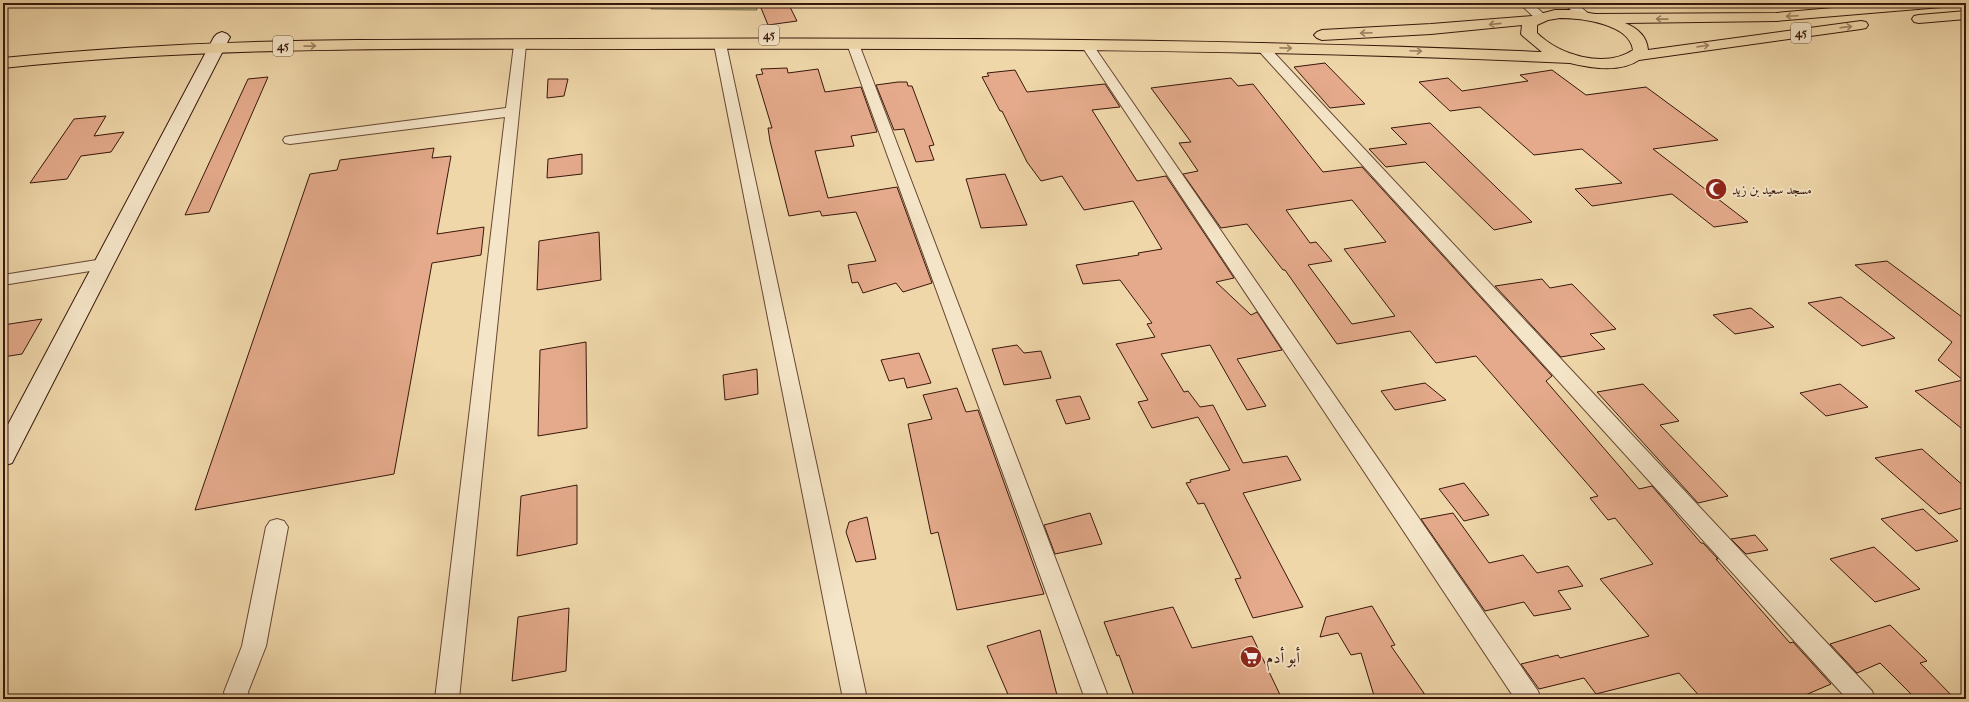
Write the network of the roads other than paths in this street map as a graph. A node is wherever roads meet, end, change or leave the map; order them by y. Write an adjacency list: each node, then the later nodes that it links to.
1 (1525, 3): 6 (street)
2 (1569, 3): 5 (street)
3 (1942, 3): 5 (highway, 45, one-way to 5)
4 (1966, 15): 7 (highway)
5 (1590, 16): 6 (highway); 16 (highway)
6 (1537, 18): 9 (highway, 45, one-way to 9); 18 (highway)
7 (1906, 21)
8 (1876, 24): 16 (highway, 45, one-way to 8)
9 (219, 42): 10 (highway, 45, one-way to 10); 15 (highway, 45); 17 (highway, 45); 23 (street)
10 (520, 44): 11 (highway, 45); 21 (street)
11 (720, 44): 12 (highway, 45); 29 (street)
12 (853, 44): 13 (highway, 45); 30 (street)
13 (1087, 46): 14 (highway, 45); 31 (street)
14 (1262, 47): 18 (highway, 45, one-way to 18); 32 (street)
15 (3, 52)
16 (1637, 56): 18 (highway)
17 (47, 58): 19 (highway, 45); 20 (highway)
18 (1572, 58)
19 (3, 63)
20 (3, 66)
21 (511, 112): 22 (street); 28 (street)
22 (290, 140)
23 (103, 264): 24 (street); 25 (street)
24 (3, 280)
25 (3, 457)
26 (277, 526): 27 (street)
27 (238, 699)
28 (447, 699)
29 (855, 699)
30 (1097, 699)
31 (1529, 699)
32 (1863, 699)

